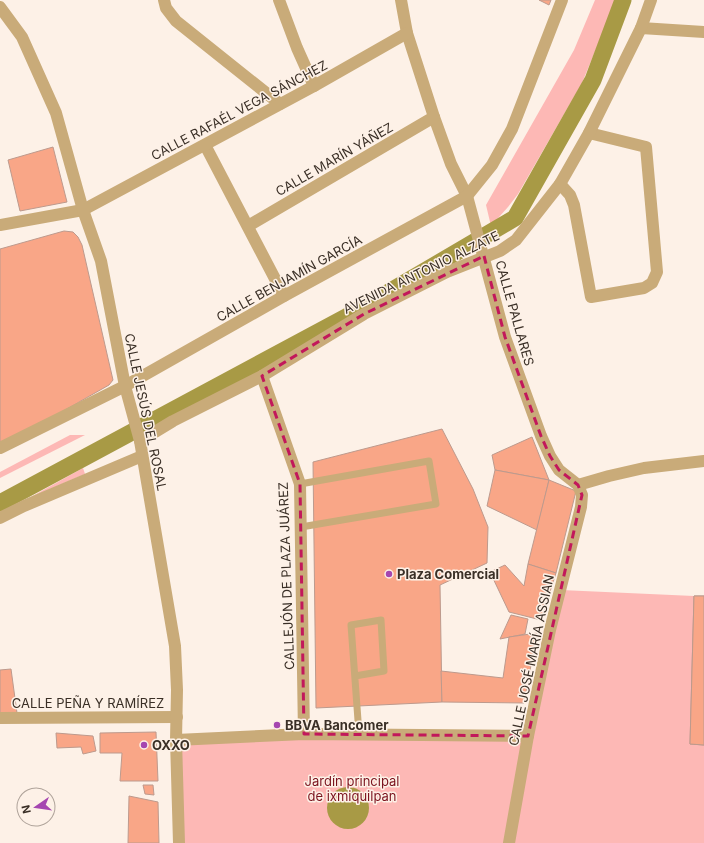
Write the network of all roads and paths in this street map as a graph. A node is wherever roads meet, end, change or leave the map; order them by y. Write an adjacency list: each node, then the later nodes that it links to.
1 (164, 0): 11 (street)
2 (279, 0): 10 (street)
3 (401, 0): 9 (street, CALLE PALLARES)
4 (562, 0): 16 (street)
5 (652, 0): 7 (street, AVENIDA ANTONIO ALZATE)
6 (0, 7): 17 (street, CALLE JESÚS DEL ROSAL)
7 (641, 28): 8 (street); 13 (street, AVENIDA ANTONIO ALZATE)
8 (704, 32)
9 (407, 33): 10 (street, CALLE RAFAÉL VEGA SÁNCHEZ); 12 (street, CALLE PALLARES)
10 (314, 86): 11 (street, CALLE RAFAÉL VEGA SÁNCHEZ)
11 (280, 104): 14 (street, CALLE RAFAÉL VEGA SÁNCHEZ)
12 (434, 117): 16 (street, CALLE PALLARES); 19 (street, CALLE MARÍN YÁÑEZ)
13 (589, 133): 15 (street, AVENIDA ANTONIO ALZATE); 15 (street)
14 (205, 145): 17 (street, CALLE RAFAÉL VEGA SÁNCHEZ); 19 (street)
15 (560, 184): 20 (street, AVENIDA ANTONIO ALZATE)
16 (469, 201): 20 (street, CALLE PALLARES); 21 (street, CALLE BENJAMÍN GARCÍA)
17 (83, 210): 18 (street, CALLE RAFAÉL VEGA SÁNCHEZ); 23 (street, CALLE JESÚS DEL ROSAL)
18 (0, 225)
19 (248, 226): 21 (street)
20 (483, 251): 22 (street, AVENIDA ANTONIO ALZATE); 29 (street, CALLE PALLARES)
21 (284, 296): 23 (street, CALLE BENJAMÍN GARCÍA)
22 (262, 376): 24 (street, AVENIDA ANTONIO ALZATE); 28 (street, CALLEJÓN DE PLAZA JUÁREZ)
23 (126, 391): 24 (street, CALLE JESÚS DEL ROSAL); 25 (street, CALLE BENJAMÍN GARCÍA)
24 (138, 437): 26 (street, CALLE JESÚS DEL ROSAL)
25 (0, 448)
26 (142, 456): 30 (street); 33 (street, CALLE JESÚS DEL ROSAL)
27 (704, 461): 29 (street)
28 (300, 484): 31 (street, CALLEJÓN DE PLAZA JUÁREZ); 31 (lane)
29 (578, 485): 37 (street, CALLE JOSÉ MARÍA ASSIAN)
30 (0, 518)
31 (301, 527): 35 (street, CALLEJÓN DE PLAZA JUÁREZ)
32 (355, 676): 32 (lane); 36 (lane)
33 (177, 717): 34 (street, CALLE PEÑA Y RAMÍREZ); 38 (street, CALLE JESÚS DEL ROSAL)
34 (0, 718)
35 (304, 734): 36 (street); 38 (street)
36 (359, 734): 37 (street)
37 (528, 736): 40 (street, CALLE JOSÉ MARÍA ASSIAN)
38 (176, 740): 39 (street, CALLE JESÚS DEL ROSAL)
39 (179, 843)
40 (509, 843)

